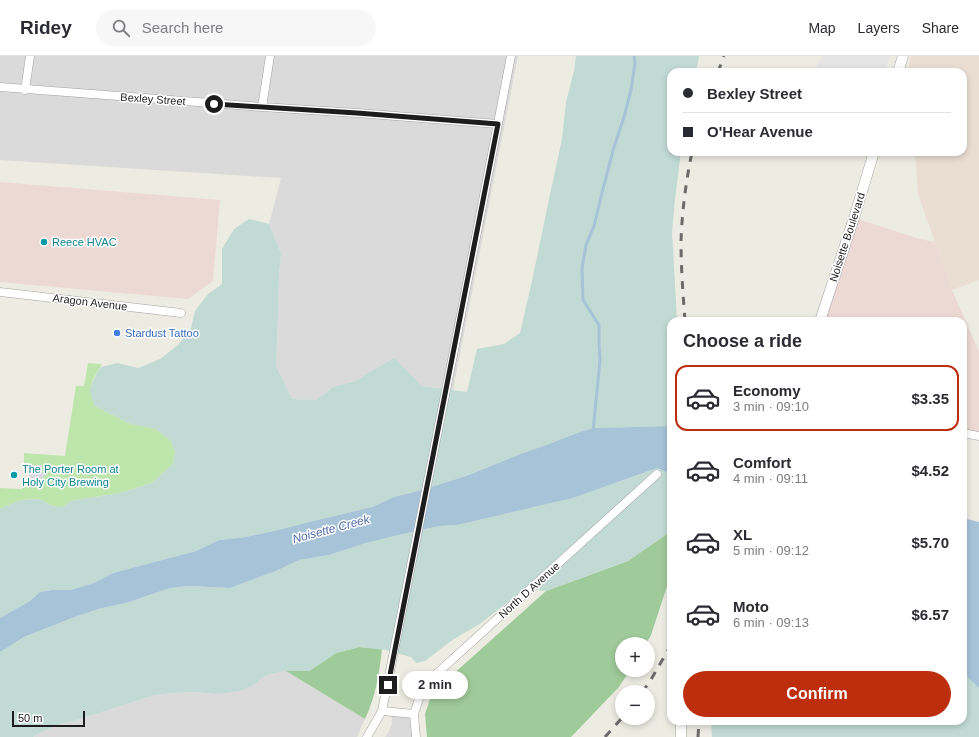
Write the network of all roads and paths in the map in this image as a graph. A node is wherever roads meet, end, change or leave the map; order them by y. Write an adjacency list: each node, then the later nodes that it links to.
1 (30, 56): 7 (street)
2 (270, 56): 8 (street)
3 (511, 56): 9 (street)
4 (903, 56): 5 (street)
5 (899, 68)
6 (0, 87): 7 (street, Bexley Street)
7 (25, 90): 8 (street, Bexley Street)
8 (262, 107): 9 (street, Bexley Street)
9 (498, 124): 17 (street)
10 (873, 156): 13 (street, Noisette Boulevard)
11 (0, 292): 12 (street, Aragon Avenue)
12 (181, 313)
13 (821, 317)
14 (967, 434): 15 (street)
15 (979, 436)
16 (657, 474): 18 (street, North D Avenue)
17 (382, 711): 18 (street); 20 (street)
18 (414, 714): 21 (street)
19 (681, 725): 22 (street)
20 (367, 737)
21 (416, 737)
22 (681, 737)

